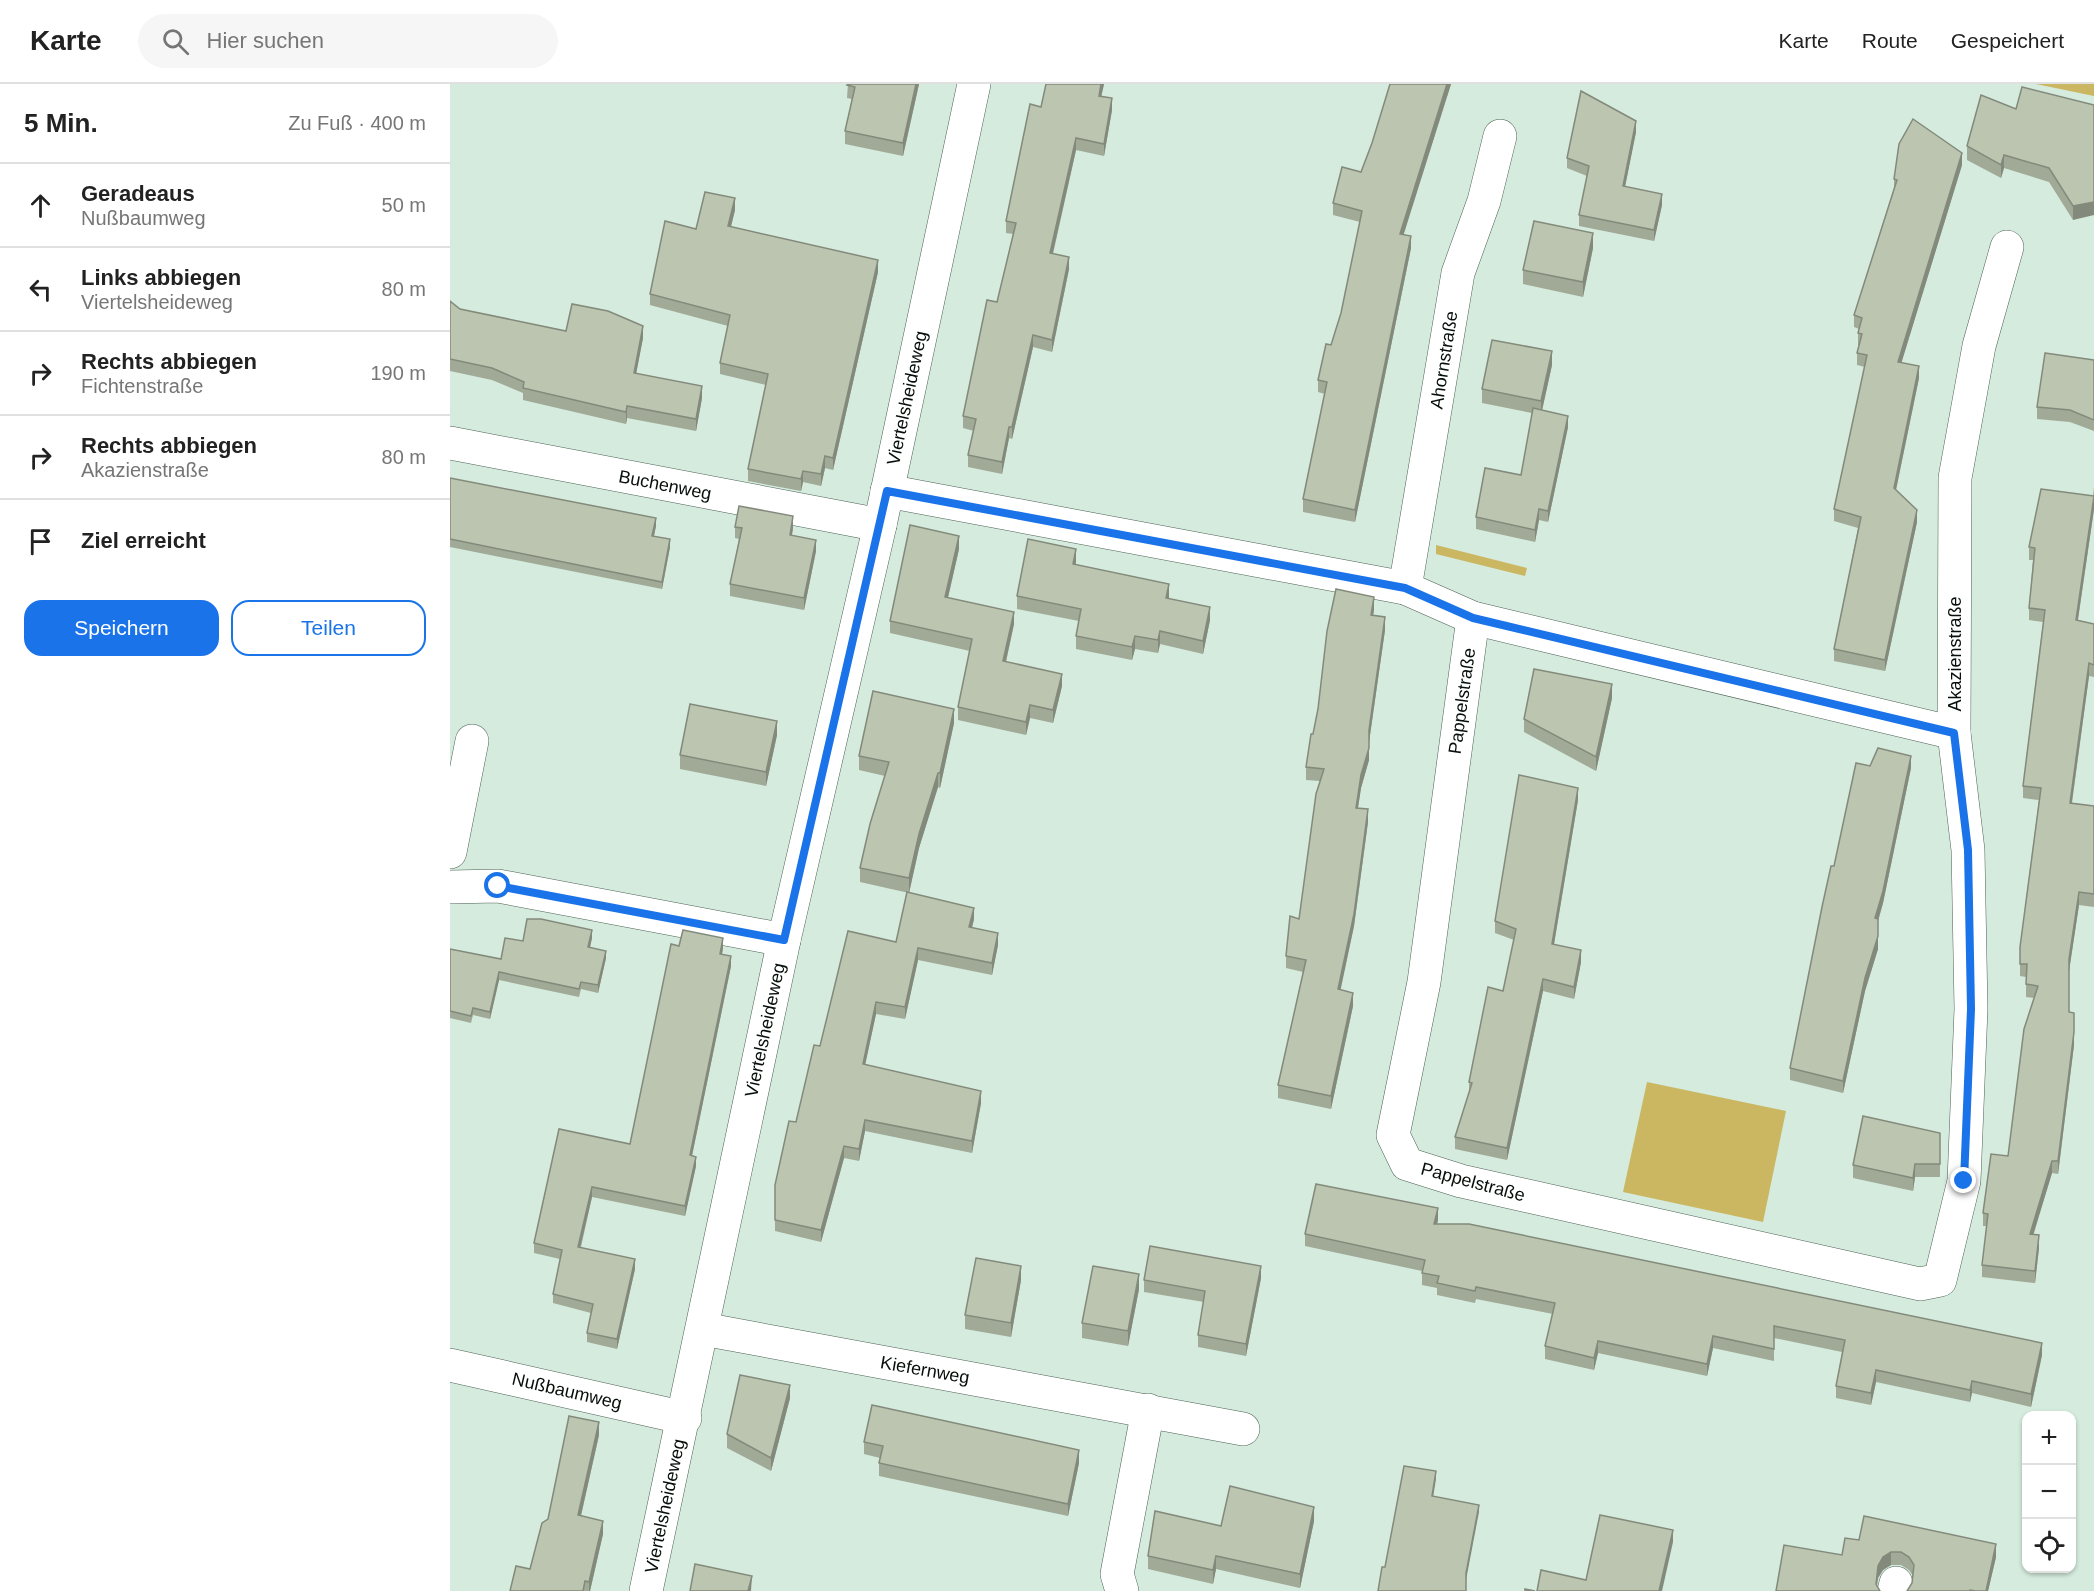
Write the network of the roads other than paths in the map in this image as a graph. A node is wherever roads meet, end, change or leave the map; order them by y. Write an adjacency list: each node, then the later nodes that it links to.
1 (974, 84): 5 (street, Viertelsheideweg)
2 (1500, 136): 7 (street, Ahornstraße)
3 (2007, 247): 9 (street, Akazienstraße)
4 (450, 443): 6 (street, Buchenweg)
5 (887, 491): 6 (street, Viertelsheideweg); 7 (street)
6 (880, 525): 13 (street, Viertelsheideweg)
7 (1405, 588): 8 (street)
8 (1473, 618): 9 (street); 14 (street, Pappelstraße)
9 (1954, 733): 14 (street, Akazienstraße)
10 (472, 741): 11 (street)
11 (450, 852)
12 (450, 888): 13 (street)
13 (784, 940): 15 (street, Viertelsheideweg)
14 (1940, 1280)
15 (703, 1329): 17 (street, Kiefernweg); 18 (street, Viertelsheideweg)
16 (450, 1365): 18 (street, Nußbaumweg)
17 (1148, 1410): 19 (street, Kiefernweg); 21 (street)
18 (684, 1418): 20 (street, Viertelsheideweg)
19 (1243, 1429)
20 (646, 1591)
21 (1122, 1591)

